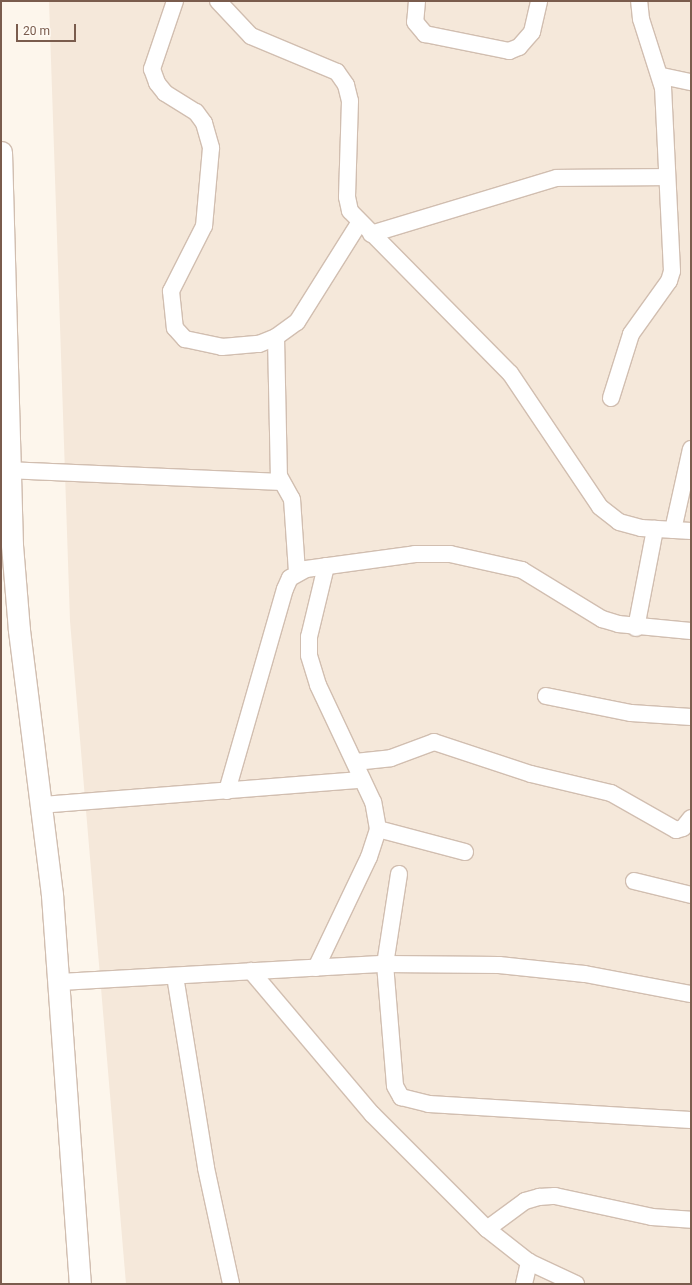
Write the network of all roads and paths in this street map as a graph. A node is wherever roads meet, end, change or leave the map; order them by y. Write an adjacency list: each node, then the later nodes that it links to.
1 (175, 1): 12 (street)
2 (218, 1): 10 (street)
3 (418, 1): 4 (street)
4 (540, 1)
5 (639, 1): 6 (street)
6 (662, 76): 7 (street); 9 (street)
7 (691, 82)
8 (1, 152): 15 (street)
9 (668, 177): 11 (street); 13 (street)
10 (359, 223): 11 (street); 12 (street)
11 (371, 234): 17 (street)
12 (276, 337): 16 (street)
13 (611, 398)
14 (691, 449): 18 (street)
15 (8, 470): 16 (street); 20 (street)
16 (280, 482): 22 (street)
17 (655, 529): 18 (street); 23 (street)
18 (673, 530): 19 (street)
19 (691, 531)
20 (7, 546): 30 (street)
21 (326, 566): 22 (street); 23 (street); 27 (street)
22 (297, 573): 29 (street)
23 (636, 628): 24 (street)
24 (691, 631)
25 (546, 696): 26 (street)
26 (691, 717)
27 (355, 762): 28 (street); 33 (street)
28 (362, 780): 29 (street); 32 (street)
29 (227, 791): 30 (street)
30 (41, 805): 43 (street)
31 (691, 818): 33 (street)
32 (378, 829): 35 (street); 40 (street)
33 (676, 830): 34 (street)
34 (691, 840)
35 (465, 852)
36 (399, 874): 39 (street)
37 (634, 881): 38 (street)
38 (691, 895)
39 (385, 964): 40 (street); 44 (street); 45 (street)
40 (316, 968): 41 (street)
41 (251, 971): 42 (street); 47 (street)
42 (175, 976): 43 (street); 50 (street)
43 (60, 982): 49 (street)
44 (691, 994)
45 (691, 1120)
46 (691, 1220): 47 (street)
47 (487, 1229): 48 (street)
48 (529, 1262): 51 (street); 52 (street)
49 (80, 1284)
50 (231, 1284)
51 (524, 1284)
52 (576, 1284)

